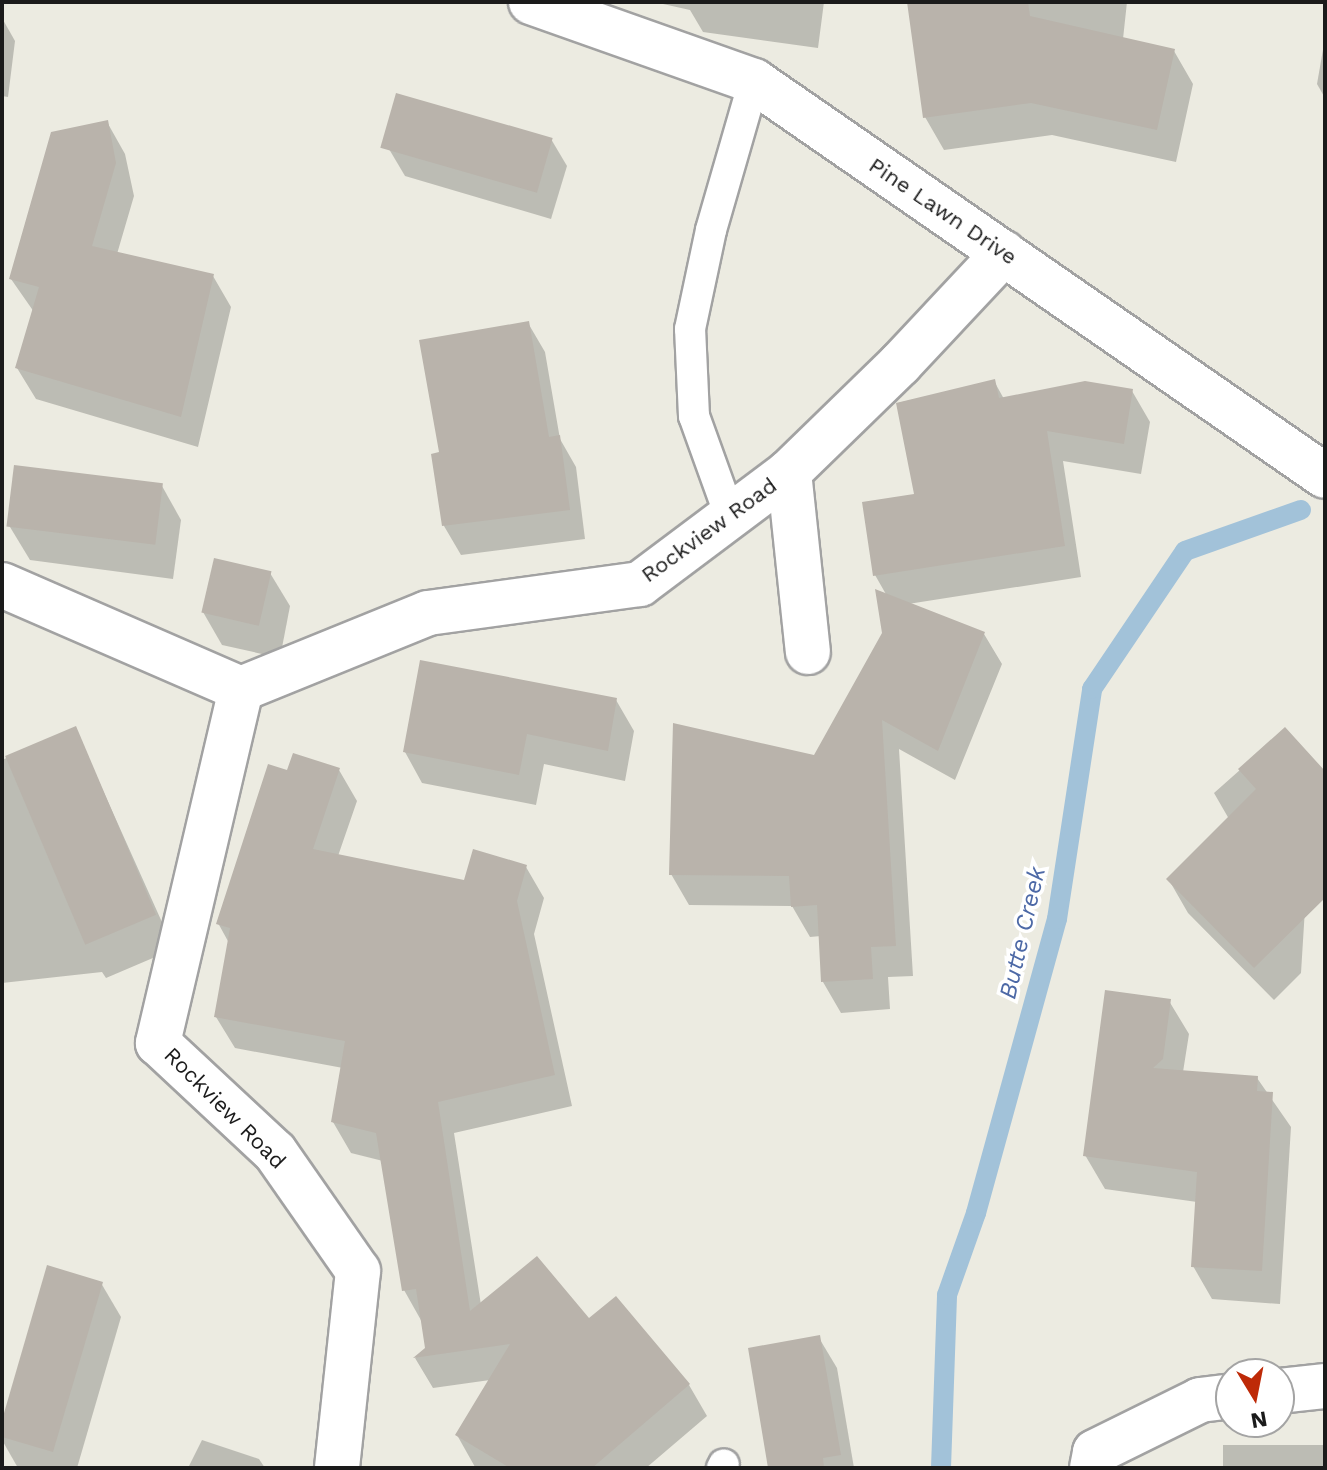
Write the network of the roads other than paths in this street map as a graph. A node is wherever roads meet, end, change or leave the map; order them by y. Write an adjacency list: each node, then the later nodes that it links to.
1 (531, 2): 2 (street, Pine Lawn Drive)
2 (754, 81): 3 (street, Pine Lawn Drive); 6 (lane)
3 (1004, 253): 4 (street, Rockview Road); 5 (street, Pine Lawn Drive)
4 (789, 472): 6 (street, Rockview Road); 8 (street)
5 (1325, 476)
6 (730, 516): 9 (street, Rockview Road)
7 (2, 585): 9 (street)
8 (808, 652)
9 (241, 689): 13 (street, Rockview Road)
10 (1325, 1386): 11 (street)
11 (1295, 1389)
12 (1215, 1398): 14 (street)
13 (337, 1468)
14 (1092, 1468)

